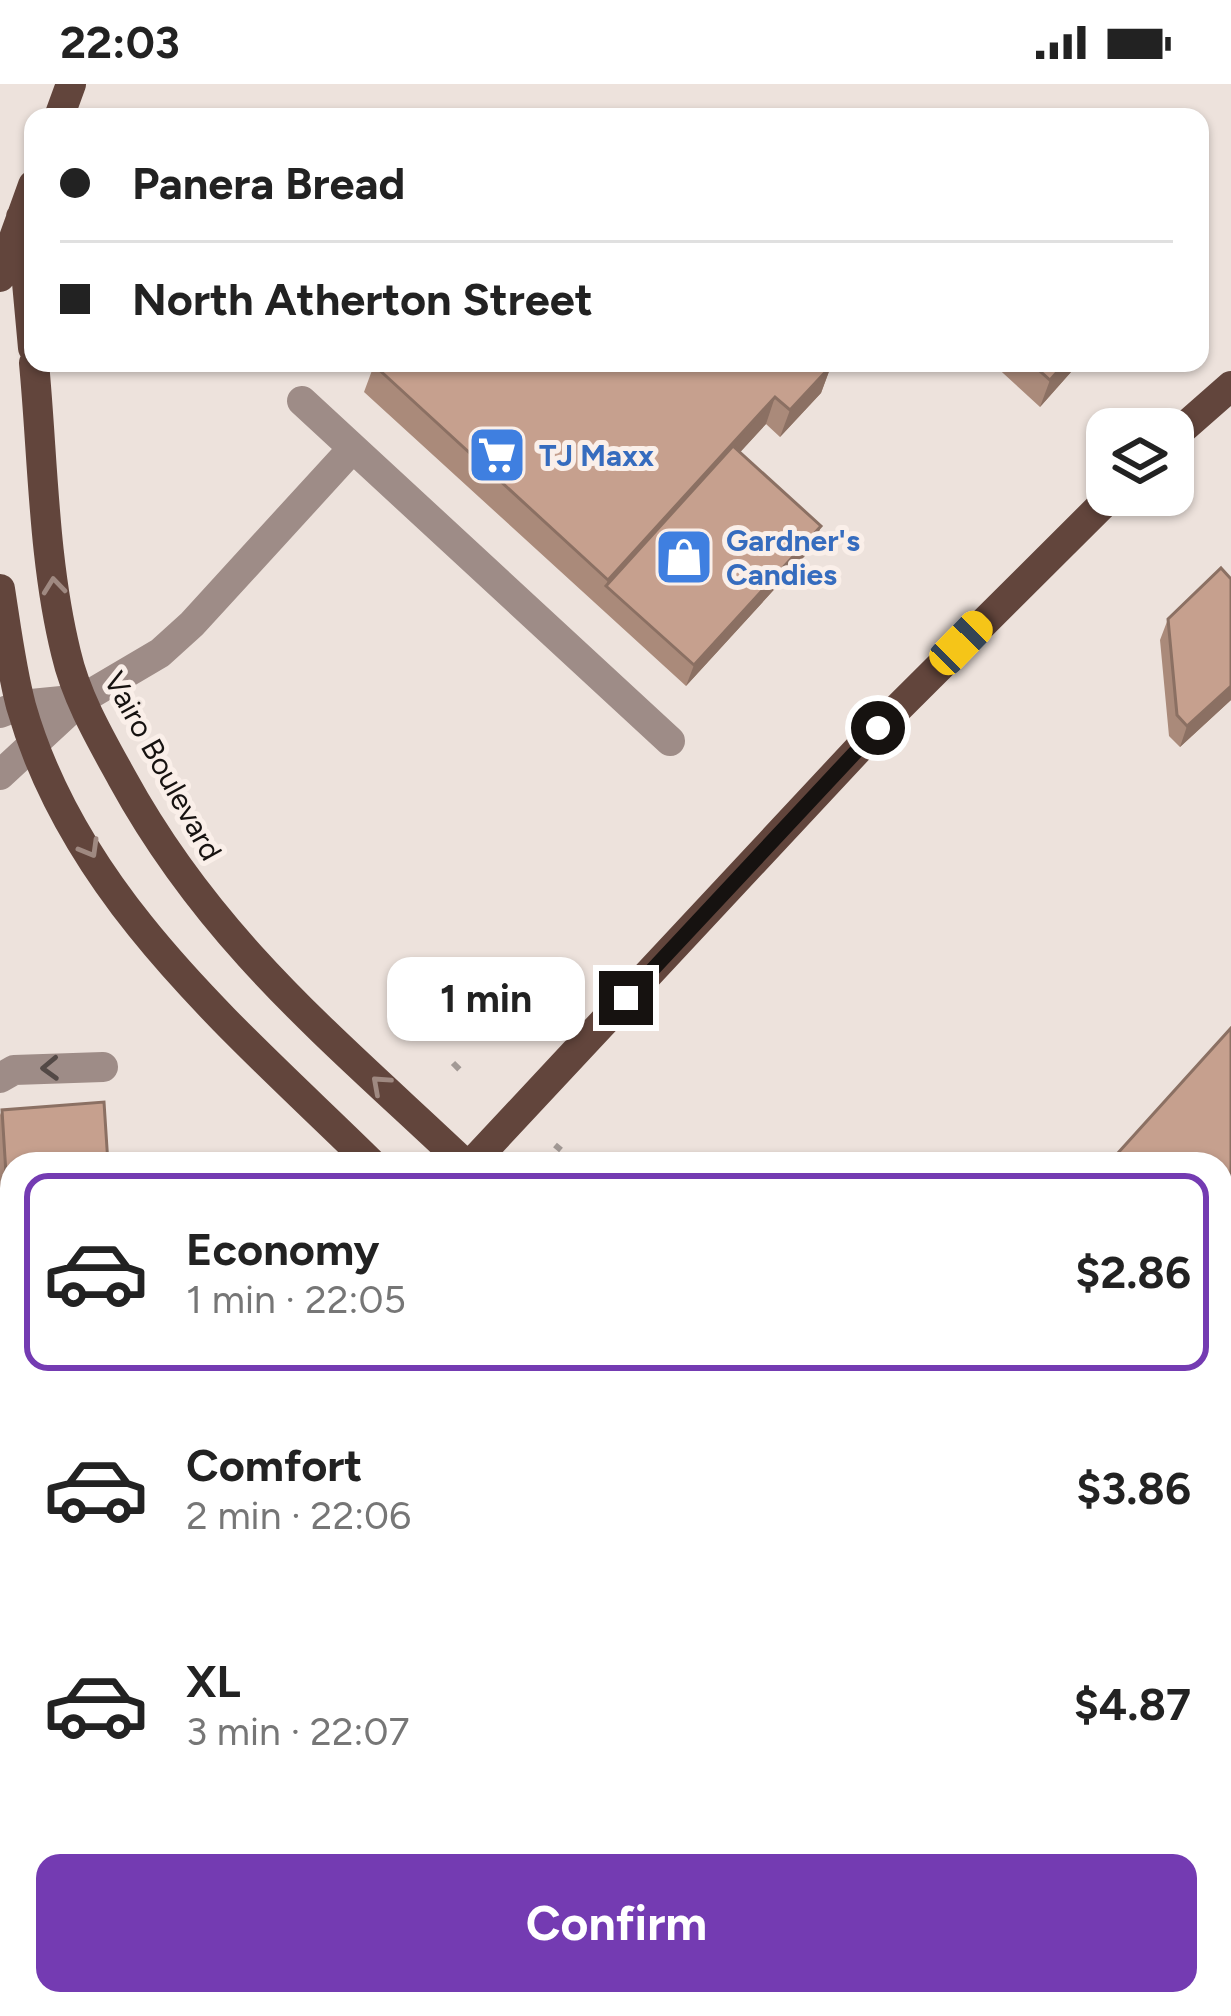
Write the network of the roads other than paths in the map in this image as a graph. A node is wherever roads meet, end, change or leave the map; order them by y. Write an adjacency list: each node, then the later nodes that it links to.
1 (24, 209): 2 (main road)
2 (21, 217): 3 (main road); 4 (main road)
3 (24, 250)
4 (0, 277)
5 (35, 372): 12 (main road, Vairo Boulevard, one-way to 5)
6 (1231, 386): 8 (main road)
7 (302, 401): 9 (street)
8 (1194, 419)
9 (353, 448): 12 (street); 14 (street)
10 (1091, 516): 21 (main road)
11 (0, 589): 13 (main road)
12 (82, 699): 13 (street); 15 (street); 20 (main road, Vairo Boulevard, one-way to 12)
13 (11, 709): 15 (main road)
14 (670, 741)
15 (36, 745): 16 (street); 19 (main road, one-way to 19)
16 (0, 775)
17 (103, 1066): 18 (street, one-way to 18)
18 (0, 1078)
19 (359, 1152)
20 (455, 1152)
21 (479, 1152)

